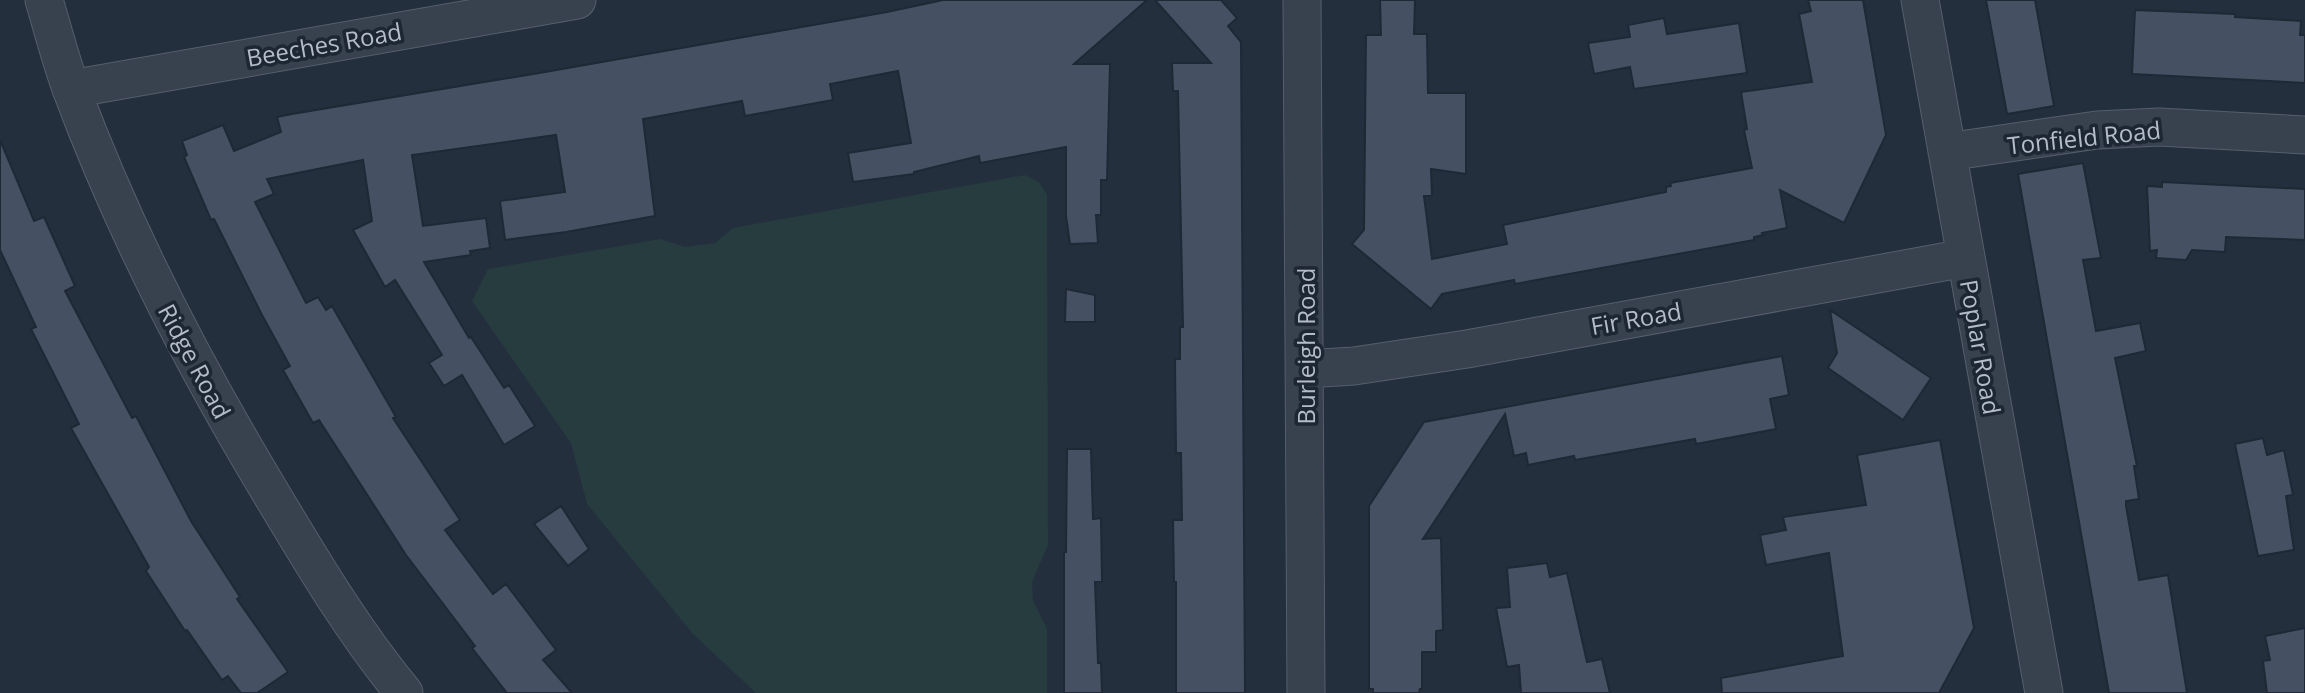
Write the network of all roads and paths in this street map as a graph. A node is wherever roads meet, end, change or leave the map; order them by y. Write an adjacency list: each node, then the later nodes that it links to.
1 (44, 0): 5 (street, Ridge Road)
2 (578, 0): 5 (street, Beeches Road)
3 (1302, 0): 9 (street, Burleigh Road)
4 (1920, 0): 7 (street, Poplar Road)
5 (71, 89): 10 (street, Ridge Road)
6 (2305, 135): 7 (street, Tonfield Road)
7 (1947, 152): 8 (street, Poplar Road)
8 (1965, 258): 9 (street, Fir Road); 12 (street, Poplar Road)
9 (1306, 369): 11 (street, Burleigh Road)
10 (404, 693)
11 (1306, 693)
12 (2044, 693)

